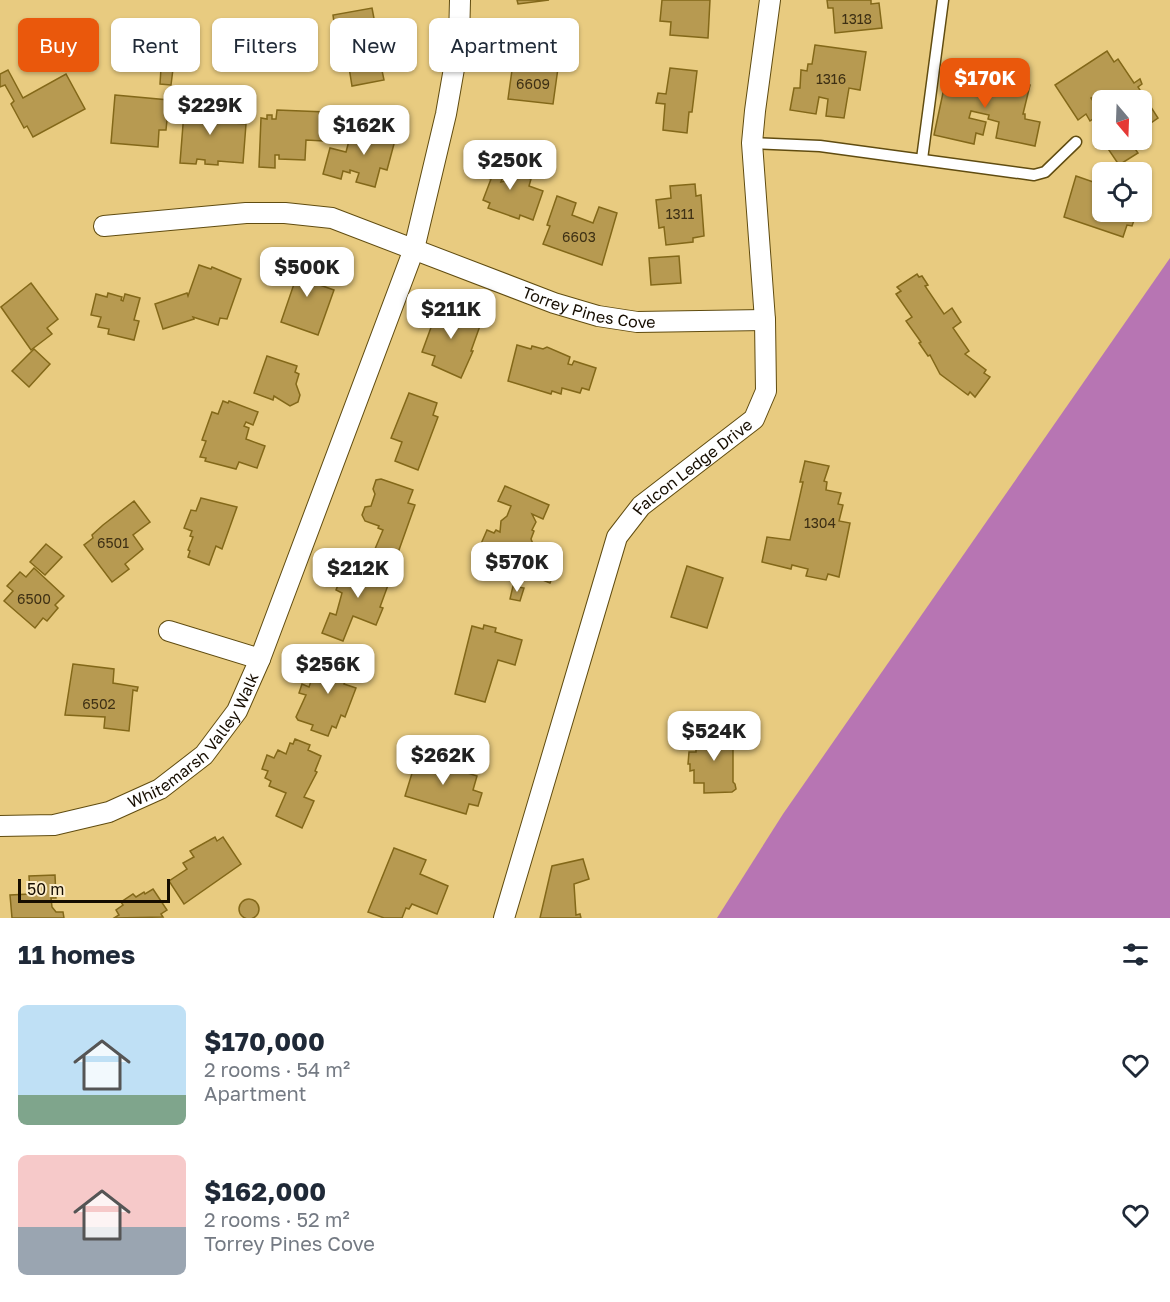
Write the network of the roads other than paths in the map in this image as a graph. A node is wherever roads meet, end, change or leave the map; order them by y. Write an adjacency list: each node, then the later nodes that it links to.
1 (460, 0): 8 (street, Whitemarsh Valley Walk)
2 (771, 0): 5 (street, Falcon Ledge Drive)
3 (943, 0): 6 (lane)
4 (1076, 142): 6 (lane)
5 (752, 143): 6 (lane); 9 (street, Falcon Ledge Drive)
6 (922, 159)
7 (104, 226): 8 (street, Torrey Pines Cove)
8 (414, 249): 9 (street, Torrey Pines Cove); 11 (street, Whitemarsh Valley Walk)
9 (765, 320): 13 (street, Falcon Ledge Drive)
10 (168, 630): 11 (street)
11 (260, 659): 12 (street, Whitemarsh Valley Walk)
12 (0, 826)
13 (504, 918)

